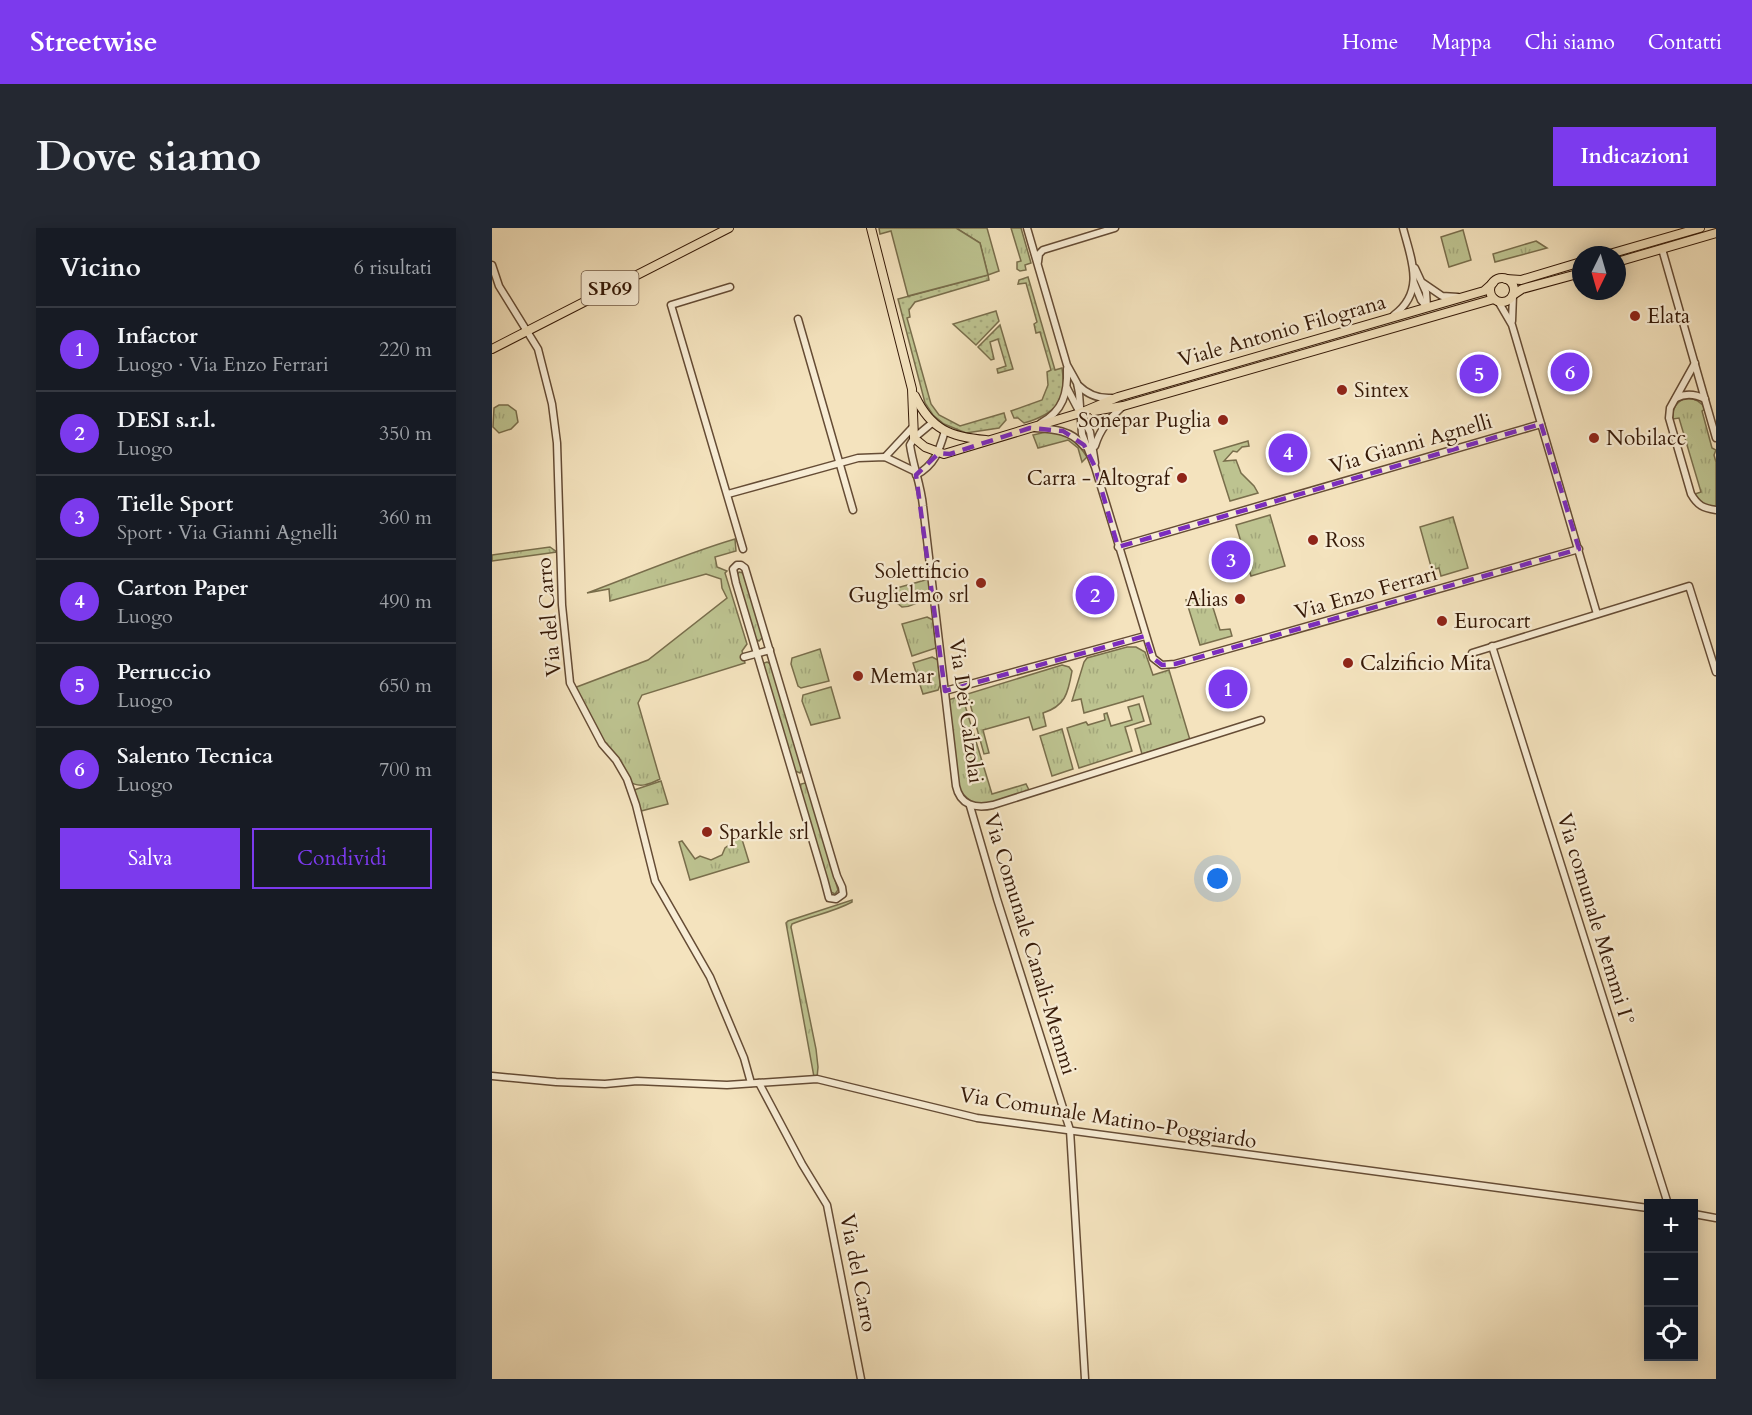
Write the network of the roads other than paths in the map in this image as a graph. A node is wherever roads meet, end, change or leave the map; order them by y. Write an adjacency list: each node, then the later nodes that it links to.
1 (729, 228): 31 (main road, SP69)
2 (871, 228): 37 (main road)
3 (1027, 228): 16 (street)
4 (1115, 228): 16 (street)
5 (1403, 228): 14 (street)
6 (1700, 228): 8 (main road)
7 (1716, 233): 10 (main road)
8 (1634, 247): 9 (main road); 11 (street)
9 (1626, 249)
10 (1662, 249): 11 (main road); 33 (street)
11 (1637, 257): 12 (main road)
12 (1626, 260)
13 (492, 265): 31 (street, Via del Carro)
14 (1413, 265): 19 (street); 20 (street)
15 (1572, 265): 18 (main road)
16 (1037, 267): 34 (street)
17 (1572, 276): 23 (main road)
18 (1506, 279): 21 (main road); 23 (main road)
19 (1414, 282): 26 (street); 28 (street)
20 (1423, 283): 24 (street); 26 (street)
21 (1493, 283): 24 (main road, Viale Antonio Filograna); 25 (main road)
22 (730, 287): 56 (street)
23 (1513, 295): 25 (main road); 30 (street)
24 (1464, 297): 26 (main road, Viale Antonio Filograna)
25 (1496, 300): 27 (main road, Viale Antonio Filograna); 30 (street)
26 (1427, 307): 27 (main road); 28 (main road, Viale Antonio Filograna)
27 (1430, 316): 41 (main road, Viale Antonio Filograna)
28 (1391, 317): 38 (main road, Viale Antonio Filograna)
29 (798, 319): 54 (street)
30 (1512, 325): 44 (street)
31 (528, 330): 32 (main road, SP69); 76 (street, Via del Carro)
32 (492, 349)
33 (1695, 363): 39 (street); 40 (street)
34 (1067, 366): 35 (street); 36 (street)
35 (1077, 383): 38 (street); 42 (street)
36 (1067, 388): 42 (street); 46 (street)
37 (912, 389): 43 (main road); 45 (main road)
38 (1118, 397): 42 (main road, Viale Antonio Filograna)
39 (1676, 398): 40 (street); 58 (street)
40 (1705, 399): 49 (street)
41 (1123, 406): 42 (main road, Viale Antonio Filograna); 51 (street)
42 (1080, 413): 46 (main road, Viale Antonio Filograna); 51 (street)
43 (932, 423): 47 (main road); 48 (street)
44 (1541, 424): 59 (street, Via Gianni Agnelli); 61 (street)
45 (912, 428): 48 (main road); 53 (street)
46 (1030, 428): 50 (main road, Viale Antonio Filograna); 51 (street)
47 (945, 431): 50 (main road); 52 (street)
48 (914, 438): 52 (main road); 55 (street, Via Dei Calzolai)
49 (1716, 438)
50 (990, 440): 52 (main road, Viale Antonio Filograna)
51 (1091, 451): 59 (street)
52 (939, 453): 55 (street)
53 (885, 457): 54 (street); 55 (street)
54 (841, 462): 56 (street); 57 (street)
55 (915, 473): 70 (street, Via Dei Calzolai)
56 (728, 494): 60 (street)
57 (854, 510)
58 (1716, 510)
59 (1118, 547): 63 (street)
60 (743, 549)
61 (1579, 549): 62 (street); 63 (street, Via Enzo Ferrari)
62 (1597, 614): 64 (street); 69 (street)
63 (1145, 636): 70 (street)
64 (1492, 646): 67 (street); 79 (street, Via comunale Memmi I°)
65 (770, 650): 66 (street); 66 (street); 72 (street)
66 (757, 653): 68 (street); 73 (street)
67 (1472, 653)
68 (744, 657)
69 (1716, 672)
70 (945, 691): 74 (street, Via Dei Calzolai)
71 (1261, 720): 74 (street)
72 (807, 776): 73 (street); 73 (street)
73 (795, 780)
74 (970, 806): 78 (street, Via Comunale Canali-Memmi)
75 (492, 1076): 76 (street, Via Comunale Matino-Poggiardo)
76 (751, 1083): 77 (street, Via Comunale Matino-Poggiardo)
77 (759, 1083): 78 (street, Via Comunale Matino-Poggiardo); 83 (street, Via del Carro)
78 (1070, 1130): 80 (street, Via Comunale Matino-Poggiardo); 84 (street, Via Comunale Canali-Memmi)
79 (1667, 1199)
80 (1644, 1207)
81 (1698, 1215): 82 (street)
82 (1716, 1218)
83 (861, 1379)
84 (1085, 1379)

